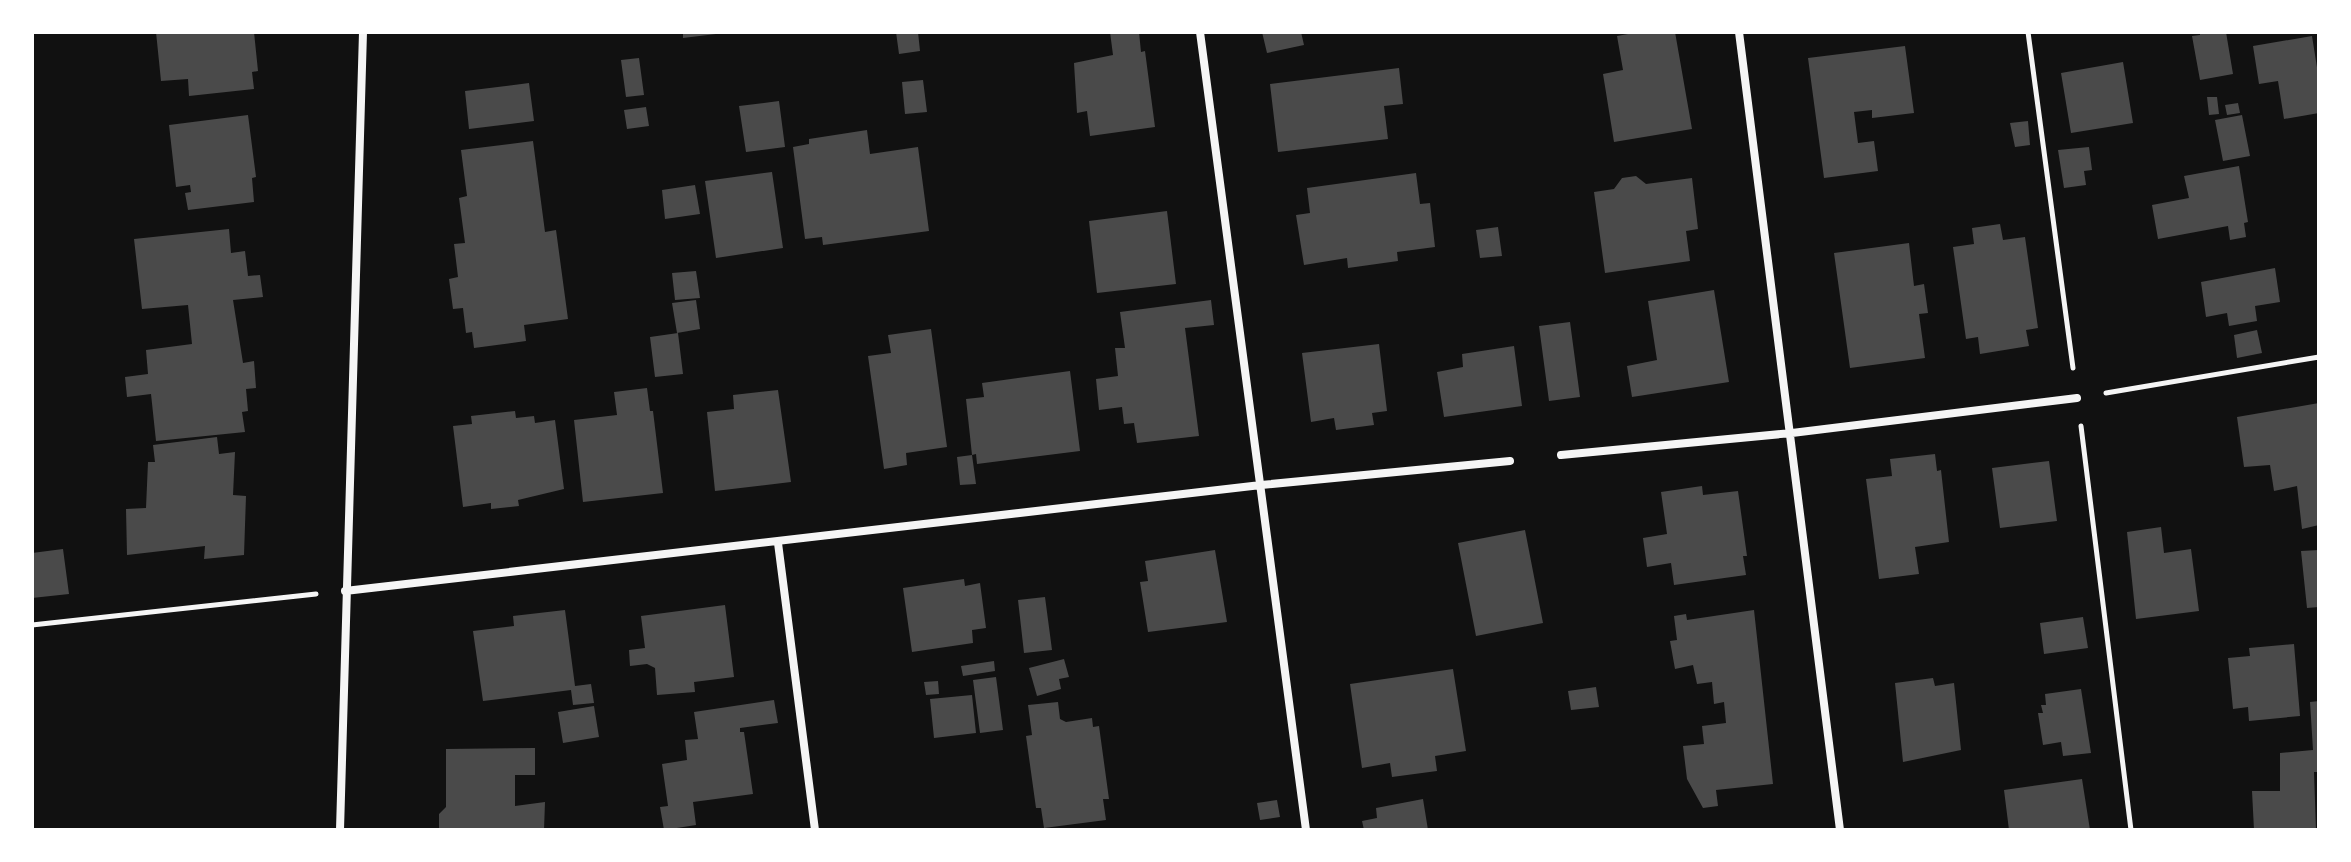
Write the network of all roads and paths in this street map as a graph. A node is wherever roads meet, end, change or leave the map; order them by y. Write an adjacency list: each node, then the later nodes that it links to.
1 (363, 32): 11 (street)
2 (1200, 32): 9 (street)
3 (1739, 32): 6 (street)
4 (2319, 357): 5 (path)
5 (2077, 398): 6 (street)
6 (1792, 433): 7 (street); 16 (street)
7 (1561, 455)
8 (1510, 461): 9 (street)
9 (1261, 485): 10 (street); 15 (street)
10 (778, 543): 11 (street); 14 (street)
11 (345, 591): 12 (path); 13 (street)
12 (32, 625)
13 (340, 830)
14 (815, 830)
15 (1306, 830)
16 (1840, 830)

